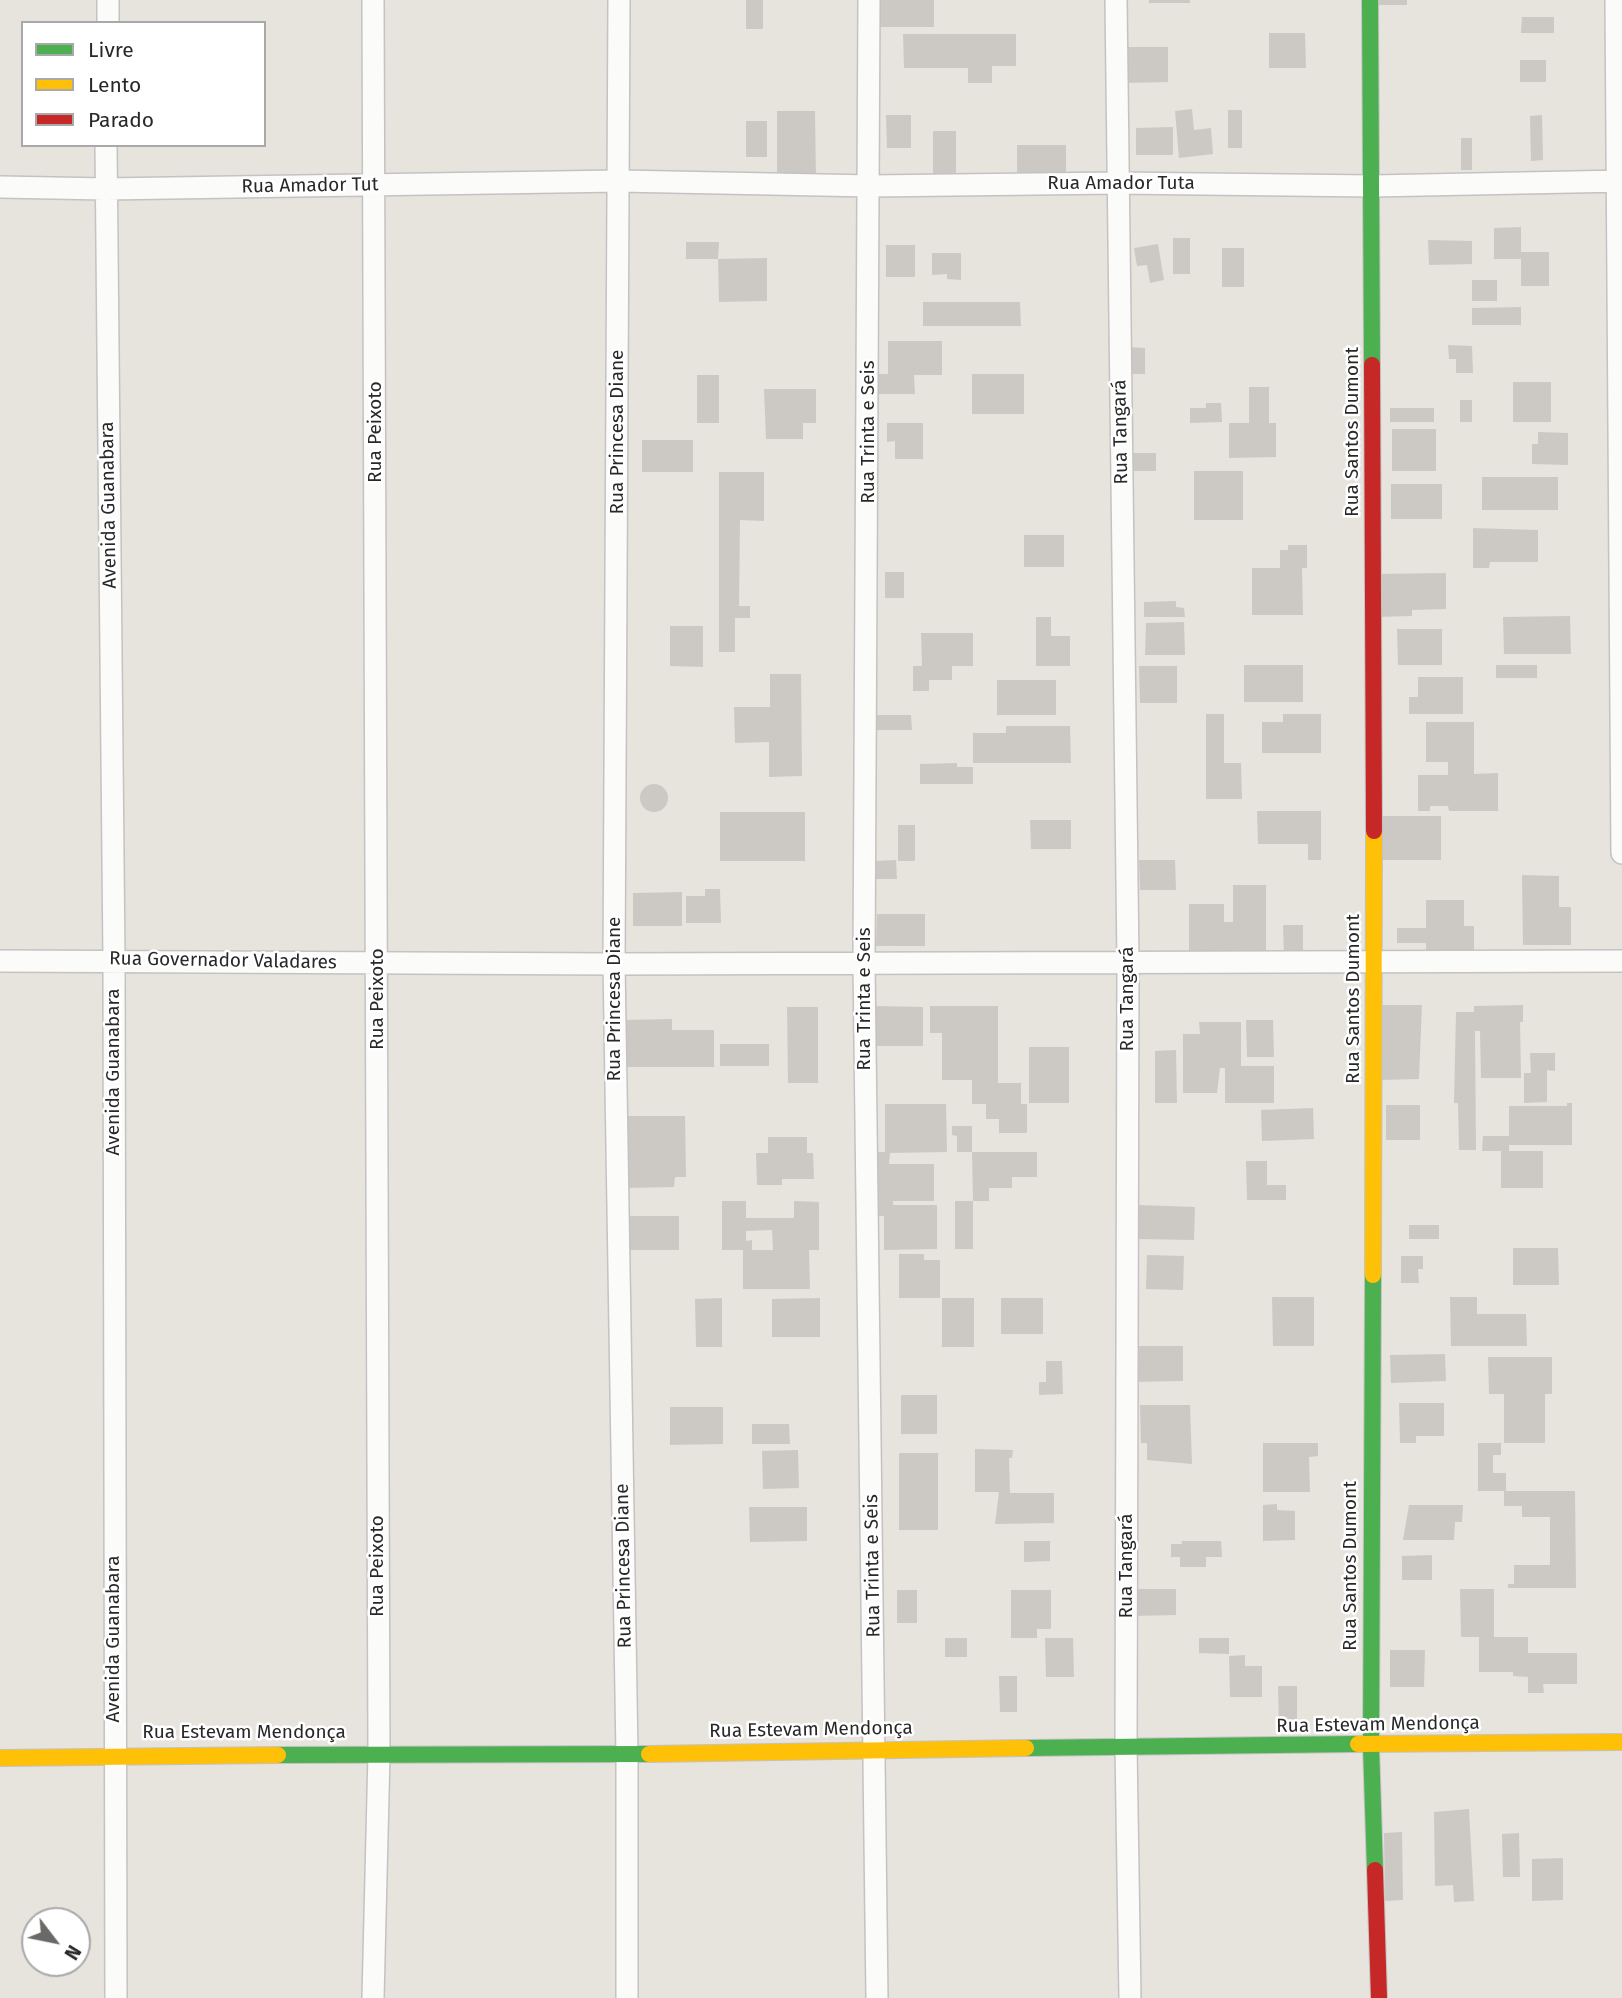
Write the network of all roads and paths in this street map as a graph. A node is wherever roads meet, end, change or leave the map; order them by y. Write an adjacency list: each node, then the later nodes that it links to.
1 (108, 0): 8 (street)
2 (373, 0): 13 (street, Rua Peixoto)
3 (619, 0): 10 (street, Rua Princesa Diane)
4 (869, 0): 14 (street, Rua Trinta e Seis)
5 (1116, 0): 12 (street, Rua Tangará)
6 (1370, 0): 15 (street, Rua Santos Dumont)
7 (1616, 0): 11 (street)
8 (108, 21)
9 (106, 147): 17 (street, Avenida Guanabara)
10 (620, 181): 13 (street, Rua Amador Tut); 14 (street, Rua Amador Tuta); 26 (street, Rua Princesa Diane)
11 (1619, 181): 15 (street, Rua Amador Tuta); 18 (street)
12 (1117, 183): 14 (street, Rua Amador Tuta); 15 (street, Rua Amador Tuta); 22 (street, Rua Tangará)
13 (374, 185): 17 (street, Rua Amador Tut); 25 (street, Rua Peixoto)
14 (871, 186): 24 (street, Rua Trinta e Seis)
15 (1373, 186): 19 (street, Rua Santos Dumont)
16 (0, 187): 17 (street, Rua Amador Tut)
17 (106, 189): 20 (street, Avenida Guanabara)
18 (1622, 853)
19 (1376, 959): 22 (street, Rua Governador Valadares); 23 (street, Rua Governador Valadares); 28 (street, Rua Santos Dumont)
20 (114, 960): 21 (street, Rua Governador Valadares); 25 (street, Rua Governador Valadares); 32 (street, Avenida Guanabara)
21 (0, 961)
22 (1128, 961): 24 (street, Rua Governador Valadares); 29 (street, Rua Tangará)
23 (1622, 961)
24 (864, 963): 26 (street, Rua Governador Valadares); 30 (street, Rua Trinta e Seis)
25 (378, 964): 26 (street, Rua Governador Valadares); 31 (street, Rua Peixoto)
26 (614, 964): 33 (street, Rua Princesa Diane)
27 (1622, 1742): 28 (street, Rua Estevam Mendonça)
28 (1371, 1746): 29 (street, Rua Estevam Mendonça); 40 (street, Rua Santos Dumont)
29 (1126, 1747): 30 (street, Rua Estevam Mendonça); 39 (street, Rua Tangará)
30 (875, 1749): 33 (street, Rua Estevam Mendonça); 38 (street, Rua Trinta e Seis)
31 (379, 1754): 32 (street, Rua Estevam Mendonça); 33 (street, Rua Estevam Mendonça); 36 (street, Rua Peixoto)
32 (114, 1755): 34 (street, Rua Estevam Mendonça); 35 (street, Avenida Guanabara)
33 (627, 1755): 37 (street, Rua Princesa Diane)
34 (0, 1758)
35 (116, 1998)
36 (373, 1998)
37 (627, 1998)
38 (877, 1998)
39 (1130, 1998)
40 (1379, 1998)

